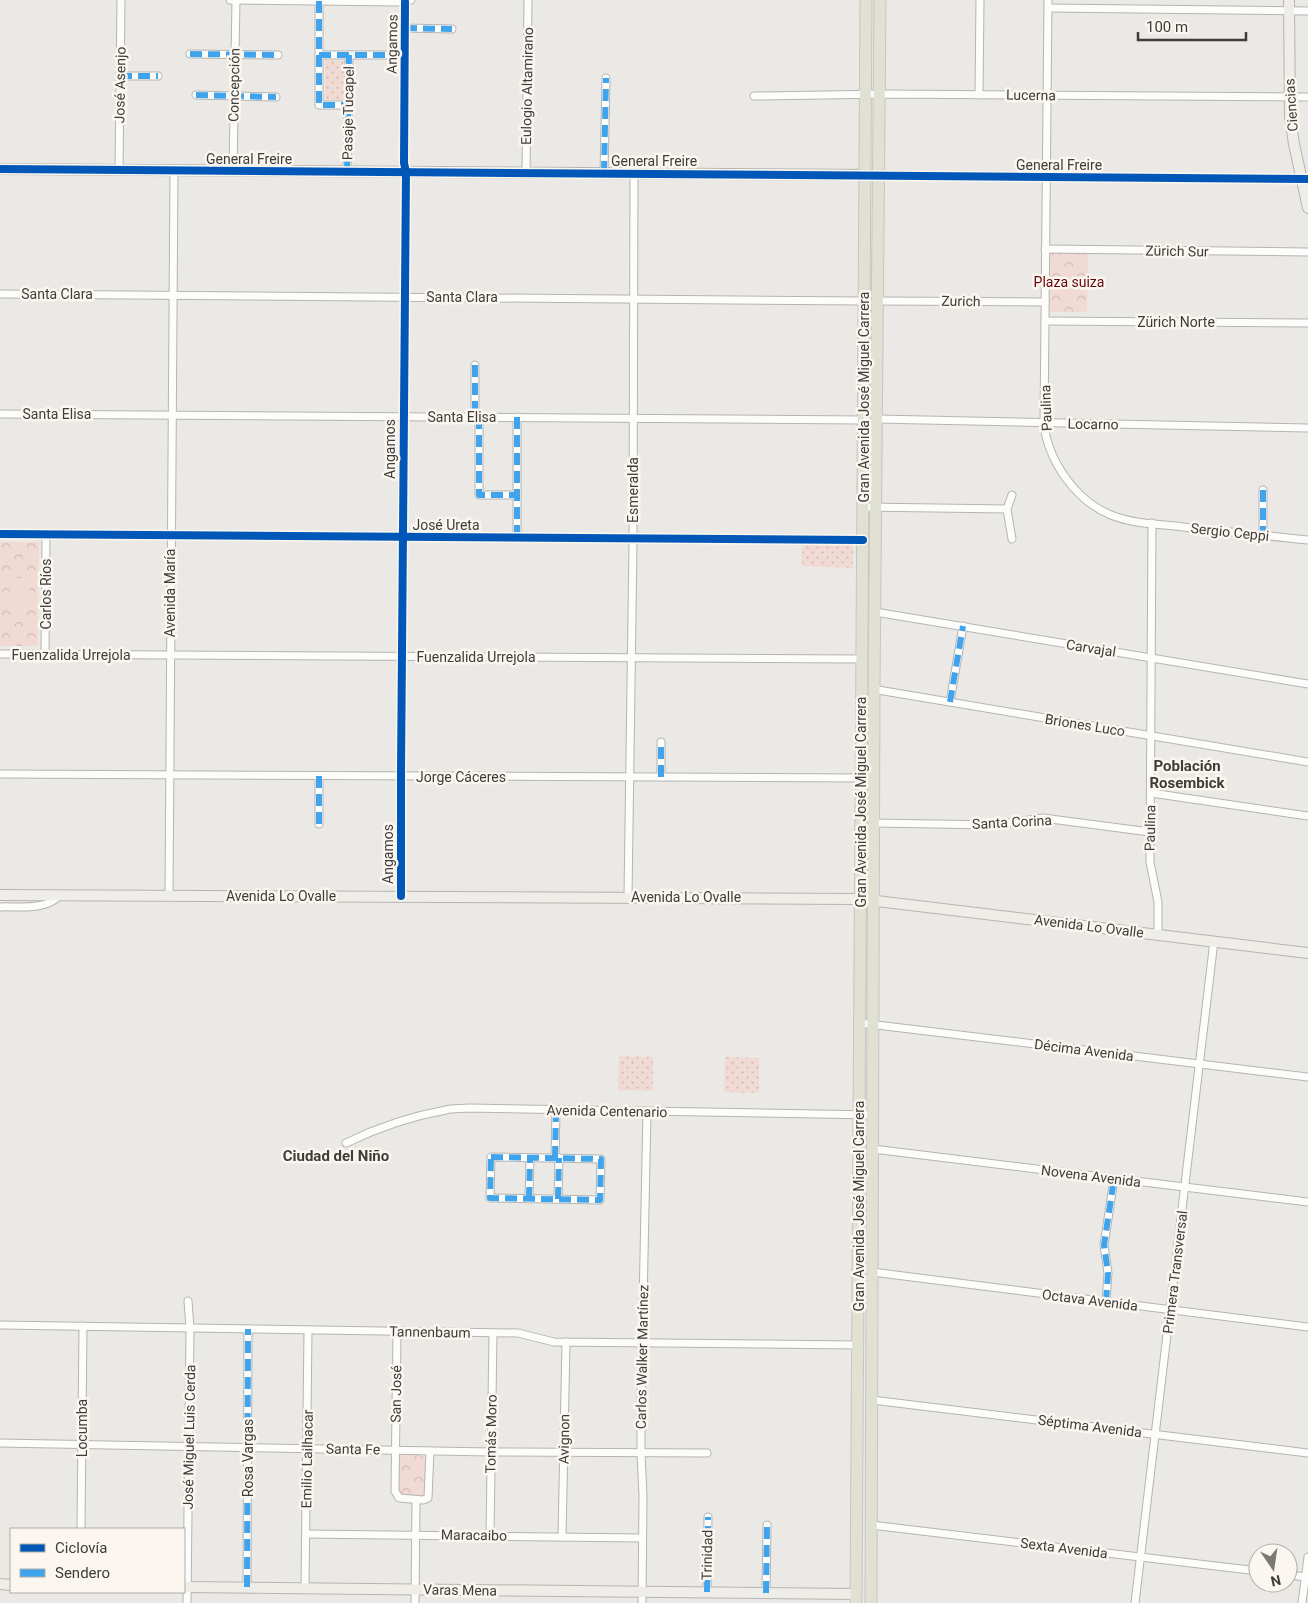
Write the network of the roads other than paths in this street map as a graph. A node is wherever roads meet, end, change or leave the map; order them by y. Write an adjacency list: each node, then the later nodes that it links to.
1 (121, 0): 22 (street, José Asenjo)
2 (230, 0): 3 (street)
3 (236, 0): 9 (street); 17 (street, Concepción)
4 (528, 0): 42 (street, Eulogio Altamirano)
5 (866, 0): 27 (main road, Gran Avenida José Miguel Carrera)
6 (880, 0): 25 (main road, Gran Avenida José Miguel Carrera)
7 (980, 0): 28 (street)
8 (1048, 0): 12 (street, Paulina)
9 (319, 1): 10 (street); 19 (street)
10 (408, 1): 14 (street, Angamos)
11 (1289, 5): 12 (street); 13 (street); 33 (street, Ciencias)
12 (1048, 8): 29 (street, Paulina)
13 (1308, 11)
14 (405, 28): 15 (street); 21 (street, Angamos)
15 (452, 29)
16 (190, 54): 17 (street)
17 (235, 55): 18 (street); 30 (street, Concepción)
18 (278, 55)
19 (318, 55): 20 (street); 35 (street)
20 (349, 55): 21 (street); 35 (street, Pasaje Tucapel)
21 (404, 55): 41 (street, Angamos)
22 (120, 76): 23 (street); 37 (street, José Asenjo)
23 (158, 76)
24 (606, 78): 43 (street)
25 (879, 94): 27 (street, Lucerna); 28 (street, Lucerna); 46 (main road, Gran Avenida José Miguel Carrera)
26 (196, 95): 30 (street)
27 (866, 95): 31 (street, Lucerna); 45 (main road, Gran Avenida José Miguel Carrera)
28 (979, 95): 29 (street, Lucerna)
29 (1046, 95): 33 (street, Lucerna); 47 (street, Paulina)
30 (234, 96): 32 (street); 39 (street, Concepción)
31 (754, 96)
32 (276, 97)
33 (1289, 97): 34 (street, Lucerna); 48 (street, Ciencias)
34 (1308, 97)
35 (348, 105): 40 (street, Pasaje Tucapel)
36 (0, 170): 37 (street, General Freire)
37 (119, 170): 38 (street, General Freire)
38 (174, 170): 39 (street, General Freire); 53 (street, Avenida María)
39 (233, 171): 40 (street, General Freire)
40 (347, 172): 41 (street, General Freire)
41 (406, 172): 42 (street, General Freire); 54 (street, Angamos)
42 (526, 173): 43 (street, General Freire)
43 (604, 173): 44 (street, General Freire)
44 (634, 173): 45 (street, General Freire); 55 (street, Esmeralda)
45 (865, 175): 46 (street, General Freire); 56 (main road, Gran Avenida José Miguel Carrera)
46 (879, 175): 47 (street, General Freire); 57 (main road, Gran Avenida José Miguel Carrera)
47 (1046, 177): 48 (street, General Freire); 50 (street, Paulina)
48 (1305, 179): 49 (street, Ciencias)
49 (1308, 208)
50 (1045, 249): 51 (street, Zürich Sur); 58 (street, Paulina)
51 (1308, 252)
52 (0, 294): 53 (street, Santa Clara)
53 (173, 295): 54 (street, Santa Clara); 64 (street, Avenida María)
54 (404, 297): 55 (street, Santa Clara); 65 (street, Angamos)
55 (632, 298): 56 (street, Santa Clara); 68 (street, Esmeralda)
56 (864, 301): 69 (main road, Gran Avenida José Miguel Carrera)
57 (878, 301): 58 (street, Zurich); 63 (main road, Gran Avenida José Miguel Carrera)
58 (1045, 302): 59 (street, Paulina)
59 (1045, 321): 60 (street, Zürich Norte); 70 (street, Paulina)
60 (1308, 323)
61 (474, 366): 66 (street)
62 (0, 414): 64 (street, Santa Elisa)
63 (877, 414): 69 (main road); 70 (street, Locarno); 76 (main road, Gran Avenida José Miguel Carrera)
64 (172, 415): 65 (street, Santa Elisa); 81 (street, Avenida María)
65 (403, 417): 66 (street, Santa Elisa); 83 (street, Angamos)
66 (477, 417): 67 (street, Santa Elisa); 74 (street)
67 (517, 418): 68 (street, Santa Elisa); 74 (street)
68 (632, 418): 69 (street, Santa Elisa); 85 (street, Esmeralda)
69 (863, 420): 75 (main road, Gran Avenida José Miguel Carrera)
70 (1044, 424): 71 (street, Locarno); 78 (street, Paulina)
71 (1308, 428)
72 (1263, 490): 82 (street)
73 (1012, 494): 77 (street)
74 (517, 495): 84 (street)
75 (863, 507): 76 (street); 87 (main road, Gran Avenida José Miguel Carrera)
76 (876, 507): 77 (street); 89 (main road, Gran Avenida José Miguel Carrera)
77 (1007, 508): 86 (street)
78 (1152, 523): 82 (street, Sergio Ceppi); 96 (street, Paulina)
79 (0, 534): 80 (street, José Ureta)
80 (46, 534): 81 (street, José Ureta); 92 (street, Carlos Ríos)
81 (171, 534): 83 (street, José Ureta); 93 (street, Avenida María)
82 (1263, 535): 88 (street, Sergio Ceppi)
83 (402, 538): 84 (street, José Ureta); 94 (street, Angamos)
84 (517, 538): 85 (street, José Ureta)
85 (633, 539): 87 (street, José Ureta); 95 (street, Esmeralda)
86 (1012, 539)
87 (863, 540): 97 (main road, Gran Avenida José Miguel Carrera)
88 (1308, 540)
89 (875, 612): 90 (street, Carvajal); 99 (main road, Gran Avenida José Miguel Carrera)
90 (963, 626): 96 (street, Carvajal); 101 (street)
91 (0, 654): 92 (street, Fuenzalida Urrejola)
92 (45, 654): 93 (street, Fuenzalida Urrejola)
93 (170, 655): 94 (street, Fuenzalida Urrejola); 106 (street, Avenida María)
94 (401, 657): 95 (street, Fuenzalida Urrejola); 108 (street, Angamos)
95 (632, 658): 97 (street, Fuenzalida Urrejola); 109 (street, Esmeralda)
96 (1152, 658): 98 (street, Carvajal); 102 (street, Paulina)
97 (862, 660): 100 (main road, Gran Avenida José Miguel Carrera)
98 (1308, 684)
99 (874, 689): 100 (street, Briones Luco); 101 (street, Briones Luco); 112 (main road, Gran Avenida José Miguel Carrera)
100 (862, 691): 111 (main road, Gran Avenida José Miguel Carrera)
101 (950, 702): 102 (street, Briones Luco)
102 (1151, 736): 104 (street, Briones Luco); 113 (street, Paulina)
103 (661, 742): 110 (street)
104 (1308, 762)
105 (0, 774): 106 (street, Jorge Cáceres)
106 (169, 775): 107 (street, Jorge Cáceres); 120 (street, Avenida María)
107 (319, 776): 108 (street, Jorge Cáceres); 116 (street)
108 (401, 776): 109 (street, Jorge Cáceres); 121 (street, Angamos)
109 (630, 777): 110 (street, Jorge Cáceres); 122 (street, Esmeralda)
110 (661, 777): 111 (street, Jorge Cáceres)
111 (861, 778): 112 (main road); 123 (main road, Gran Avenida José Miguel Carrera)
112 (874, 791): 115 (main road, Gran Avenida José Miguel Carrera)
113 (1151, 794): 114 (street); 117 (street, Paulina)
114 (1308, 816)
115 (874, 823): 117 (street, Santa Corina); 124 (main road, Gran Avenida José Miguel Carrera)
116 (319, 824)
117 (1150, 832): 126 (street, Paulina)
118 (0, 895): 119 (street, Avenida Lo Ovalle)
119 (60, 895): 120 (street, Avenida Lo Ovalle); 125 (street, Avenida Lo Ovalle)
120 (169, 895): 121 (street, Avenida Lo Ovalle)
121 (401, 896): 122 (street, Avenida Lo Ovalle)
122 (628, 897): 123 (street, Avenida Lo Ovalle)
123 (860, 898): 124 (street, Avenida Lo Ovalle); 129 (main road, Gran Avenida José Miguel Carrera)
124 (874, 899): 126 (street, Avenida Lo Ovalle); 130 (main road, Gran Avenida José Miguel Carrera)
125 (0, 907)
126 (1158, 934): 127 (street, Avenida Lo Ovalle)
127 (1214, 941): 128 (street, Avenida Lo Ovalle); 131 (street, Primera Transversal)
128 (1308, 953)
129 (860, 1023): 130 (street, Décima Avenida); 135 (main road, Gran Avenida José Miguel Carrera)
130 (874, 1024): 131 (street, Décima Avenida); 136 (main road, Gran Avenida José Miguel Carrera)
131 (1200, 1064): 132 (street, Décima Avenida); 142 (street, Primera Transversal)
132 (1308, 1077)
133 (556, 1110): 134 (street, Avenida Centenario); 137 (street, Avenida Centenario); 140 (street)
134 (646, 1112): 135 (street, Avenida Centenario); 159 (street, Carlos Walker Martínez)
135 (860, 1114): 136 (street, Avenida Centenario); 160 (main road, Gran Avenida José Miguel Carrera)
136 (873, 1115): 138 (main road, Gran Avenida José Miguel Carrera)
137 (346, 1143)
138 (873, 1149): 141 (street, Novena Avenida); 146 (main road, Gran Avenida José Miguel Carrera)
139 (530, 1158): 140 (street); 143 (street); 143 (street)
140 (557, 1158): 144 (street); 144 (street)
141 (1114, 1178): 142 (street, Novena Avenida); 148 (street)
142 (1185, 1187): 145 (street, Novena Avenida); 149 (street, Primera Transversal)
143 (529, 1199): 144 (street)
144 (558, 1200)
145 (1308, 1202)
146 (872, 1272): 148 (street, Octava Avenida); 162 (main road, Gran Avenida José Miguel Carrera)
147 (188, 1300): 153 (street, José Miguel Luis Cerda)
148 (1106, 1302): 149 (street, Octava Avenida)
149 (1170, 1311): 152 (street, Octava Avenida); 163 (street, Primera Transversal)
150 (0, 1325): 151 (street, Tannenbaum)
151 (83, 1326): 153 (street, Tannenbaum); 165 (street, Locumba)
152 (1308, 1327)
153 (190, 1328): 154 (street, Tannenbaum); 166 (street, José Miguel Luis Cerda)
154 (248, 1329): 155 (street, Tannenbaum); 167 (street, Rosa Vargas)
155 (308, 1330): 156 (street, Tannenbaum); 168 (street, Emilio Lailhacar)
156 (397, 1331): 157 (street, Tannenbaum); 169 (street, San José)
157 (493, 1333): 158 (street, Tannenbaum); 171 (street, Tomás Moro)
158 (566, 1342): 159 (street, Tannenbaum); 172 (street, Avignon)
159 (642, 1343): 160 (street, Tannenbaum); 173 (street, Carlos Walker Martínez)
160 (858, 1345): 161 (main road, Gran Avenida José Miguel Carrera)
161 (858, 1388): 162 (main road); 197 (main road, Gran Avenida José Miguel Carrera)
162 (872, 1400): 163 (street, Séptima Avenida); 179 (main road, Gran Avenida José Miguel Carrera)
163 (1156, 1434): 175 (street, Séptima Avenida); 187 (street, Primera Transversal)
164 (0, 1443): 165 (street, Santa Fe)
165 (82, 1444): 166 (street, Santa Fe); 180 (street, Locumba)
166 (188, 1446): 167 (street, Santa Fe); 190 (street, José Miguel Luis Cerda)
167 (248, 1447): 168 (street, Santa Fe); 191 (street, Rosa Vargas)
168 (308, 1448): 169 (street, Santa Fe); 181 (street, Emilio Lailhacar)
169 (396, 1450): 170 (street, Santa Fe); 176 (street, San José)
170 (430, 1451): 171 (street, Santa Fe); 176 (street)
171 (491, 1452): 172 (street, Santa Fe); 183 (street, Tomás Moro)
172 (564, 1452): 173 (street, Santa Fe); 184 (street, Avignon)
173 (640, 1453): 174 (street, Santa Fe); 185 (street, Carlos Walker Martínez)
174 (707, 1453)
175 (1308, 1453)
176 (416, 1500): 182 (street)
177 (708, 1517): 194 (street, Trinidad)
178 (767, 1525): 195 (street)
179 (871, 1525): 187 (street, Sexta Avenida); 200 (main road, Gran Avenida José Miguel Carrera)
180 (81, 1528)
181 (306, 1534): 182 (street, Maracaibo); 192 (street, Emilio Lailhacar)
182 (416, 1535): 183 (street, Maracaibo); 193 (street)
183 (490, 1536): 184 (street, Maracaibo)
184 (562, 1536): 185 (street, Maracaibo)
185 (642, 1538): 196 (street, Carlos Walker Martínez)
186 (1308, 1557): 189 (street)
187 (1140, 1558): 188 (street, Sexta Avenida); 201 (street, Primera Transversal)
188 (1248, 1570)
189 (1307, 1577): 202 (street)
190 (185, 1587): 191 (street, Varas Mena); 198 (street, José Miguel Luis Cerda)
191 (247, 1587): 192 (street, Varas Mena)
192 (305, 1588): 193 (street, Varas Mena)
193 (415, 1590): 196 (street, Varas Mena); 199 (street)
194 (707, 1592): 195 (street, Varas Mena); 196 (street, Varas Mena)
195 (766, 1593): 197 (street, Varas Mena)
196 (642, 1598)
197 (856, 1599): 200 (main road)
198 (187, 1603)
199 (415, 1603)
200 (869, 1603)
201 (1134, 1603)
202 (1302, 1603)

